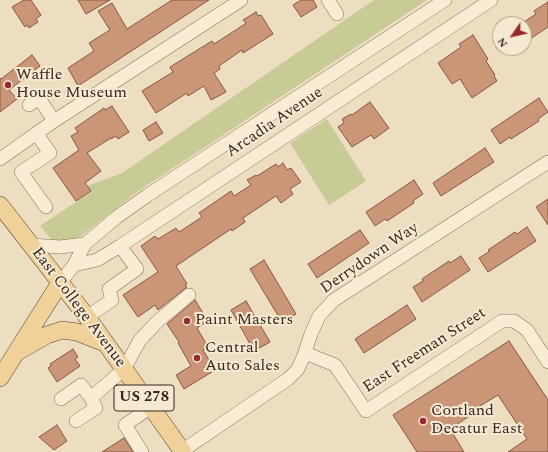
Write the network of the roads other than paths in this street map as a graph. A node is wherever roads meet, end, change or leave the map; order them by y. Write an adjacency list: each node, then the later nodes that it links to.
1 (241, 0): 7 (street)
2 (328, 0): 5 (street)
3 (445, 0): 13 (street, Arcadia Avenue)
4 (491, 0): 15 (street, Arcadia Avenue)
5 (337, 14)
6 (29, 105): 7 (street)
7 (54, 121): 8 (street)
8 (36, 133): 9 (street); 12 (street)
9 (0, 159)
10 (548, 162): 22 (street, Derrydown Way)
11 (0, 205): 14 (main road, East College Avenue / US 278)
12 (46, 207)
13 (85, 244): 14 (street); 16 (street, Arcadia Avenue)
14 (31, 245): 17 (main road, East College Avenue / US 278)
15 (120, 246): 16 (street, Arcadia Avenue); 19 (street)
16 (74, 265): 17 (street, Arcadia Avenue)
17 (60, 283): 19 (main road, East College Avenue / US 278); 21 (main road)
18 (189, 296): 24 (street)
19 (87, 317): 20 (main road, East College Avenue / US 278)
20 (106, 344): 21 (main road); 24 (main road, East College Avenue / US 278)
21 (16, 353): 25 (main road)
22 (305, 354): 23 (street, East Freeman Street); 30 (street, Derrydown Way)
23 (548, 362)
24 (124, 369): 26 (street); 28 (main road, East College Avenue / US 278)
25 (0, 378)
26 (91, 398): 27 (street); 29 (street)
27 (61, 399)
28 (151, 407): 30 (main road, East College Avenue / US 278); 31 (street)
29 (76, 421)
30 (182, 451)
31 (142, 452)

